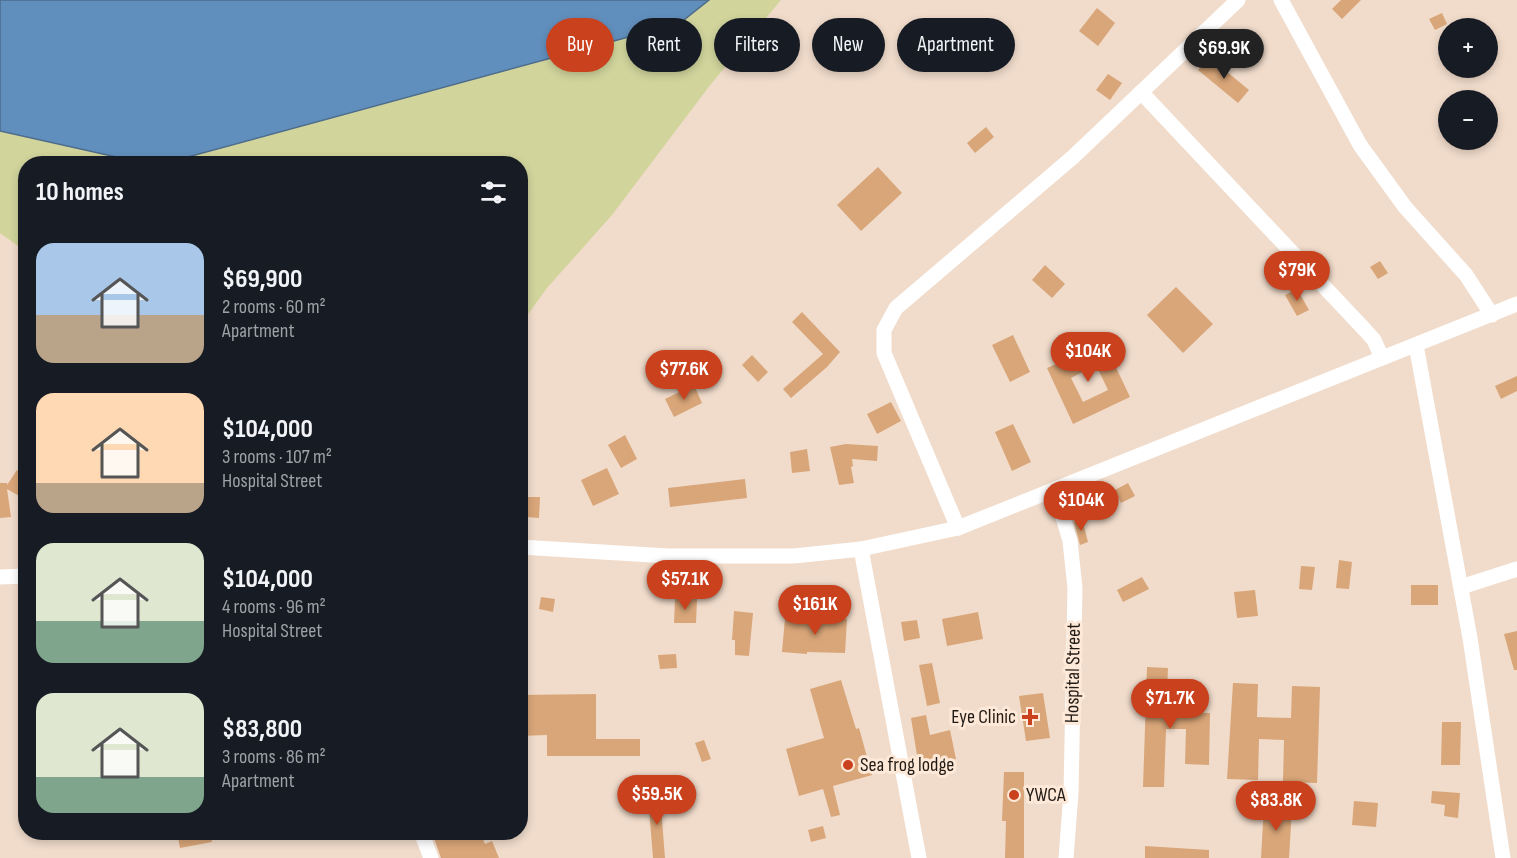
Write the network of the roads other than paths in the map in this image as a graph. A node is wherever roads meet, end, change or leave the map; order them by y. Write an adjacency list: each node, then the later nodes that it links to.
1 (1238, 0): 3 (street)
2 (1281, 0): 5 (street)
3 (1141, 92): 7 (street); 9 (street)
4 (1517, 304): 5 (street)
5 (1492, 315): 6 (street)
6 (1416, 345): 7 (street); 15 (street)
7 (1382, 358): 8 (street)
8 (1055, 490): 9 (street); 19 (street, Hospital Street)
9 (958, 528): 11 (street)
10 (528, 547): 11 (street)
11 (861, 549): 18 (street)
12 (1517, 569): 15 (street)
13 (18, 576): 14 (street)
14 (0, 577)
15 (1461, 587): 20 (street)
16 (424, 840): 17 (street)
17 (431, 858)
18 (919, 858)
19 (1066, 858)
20 (1503, 858)

